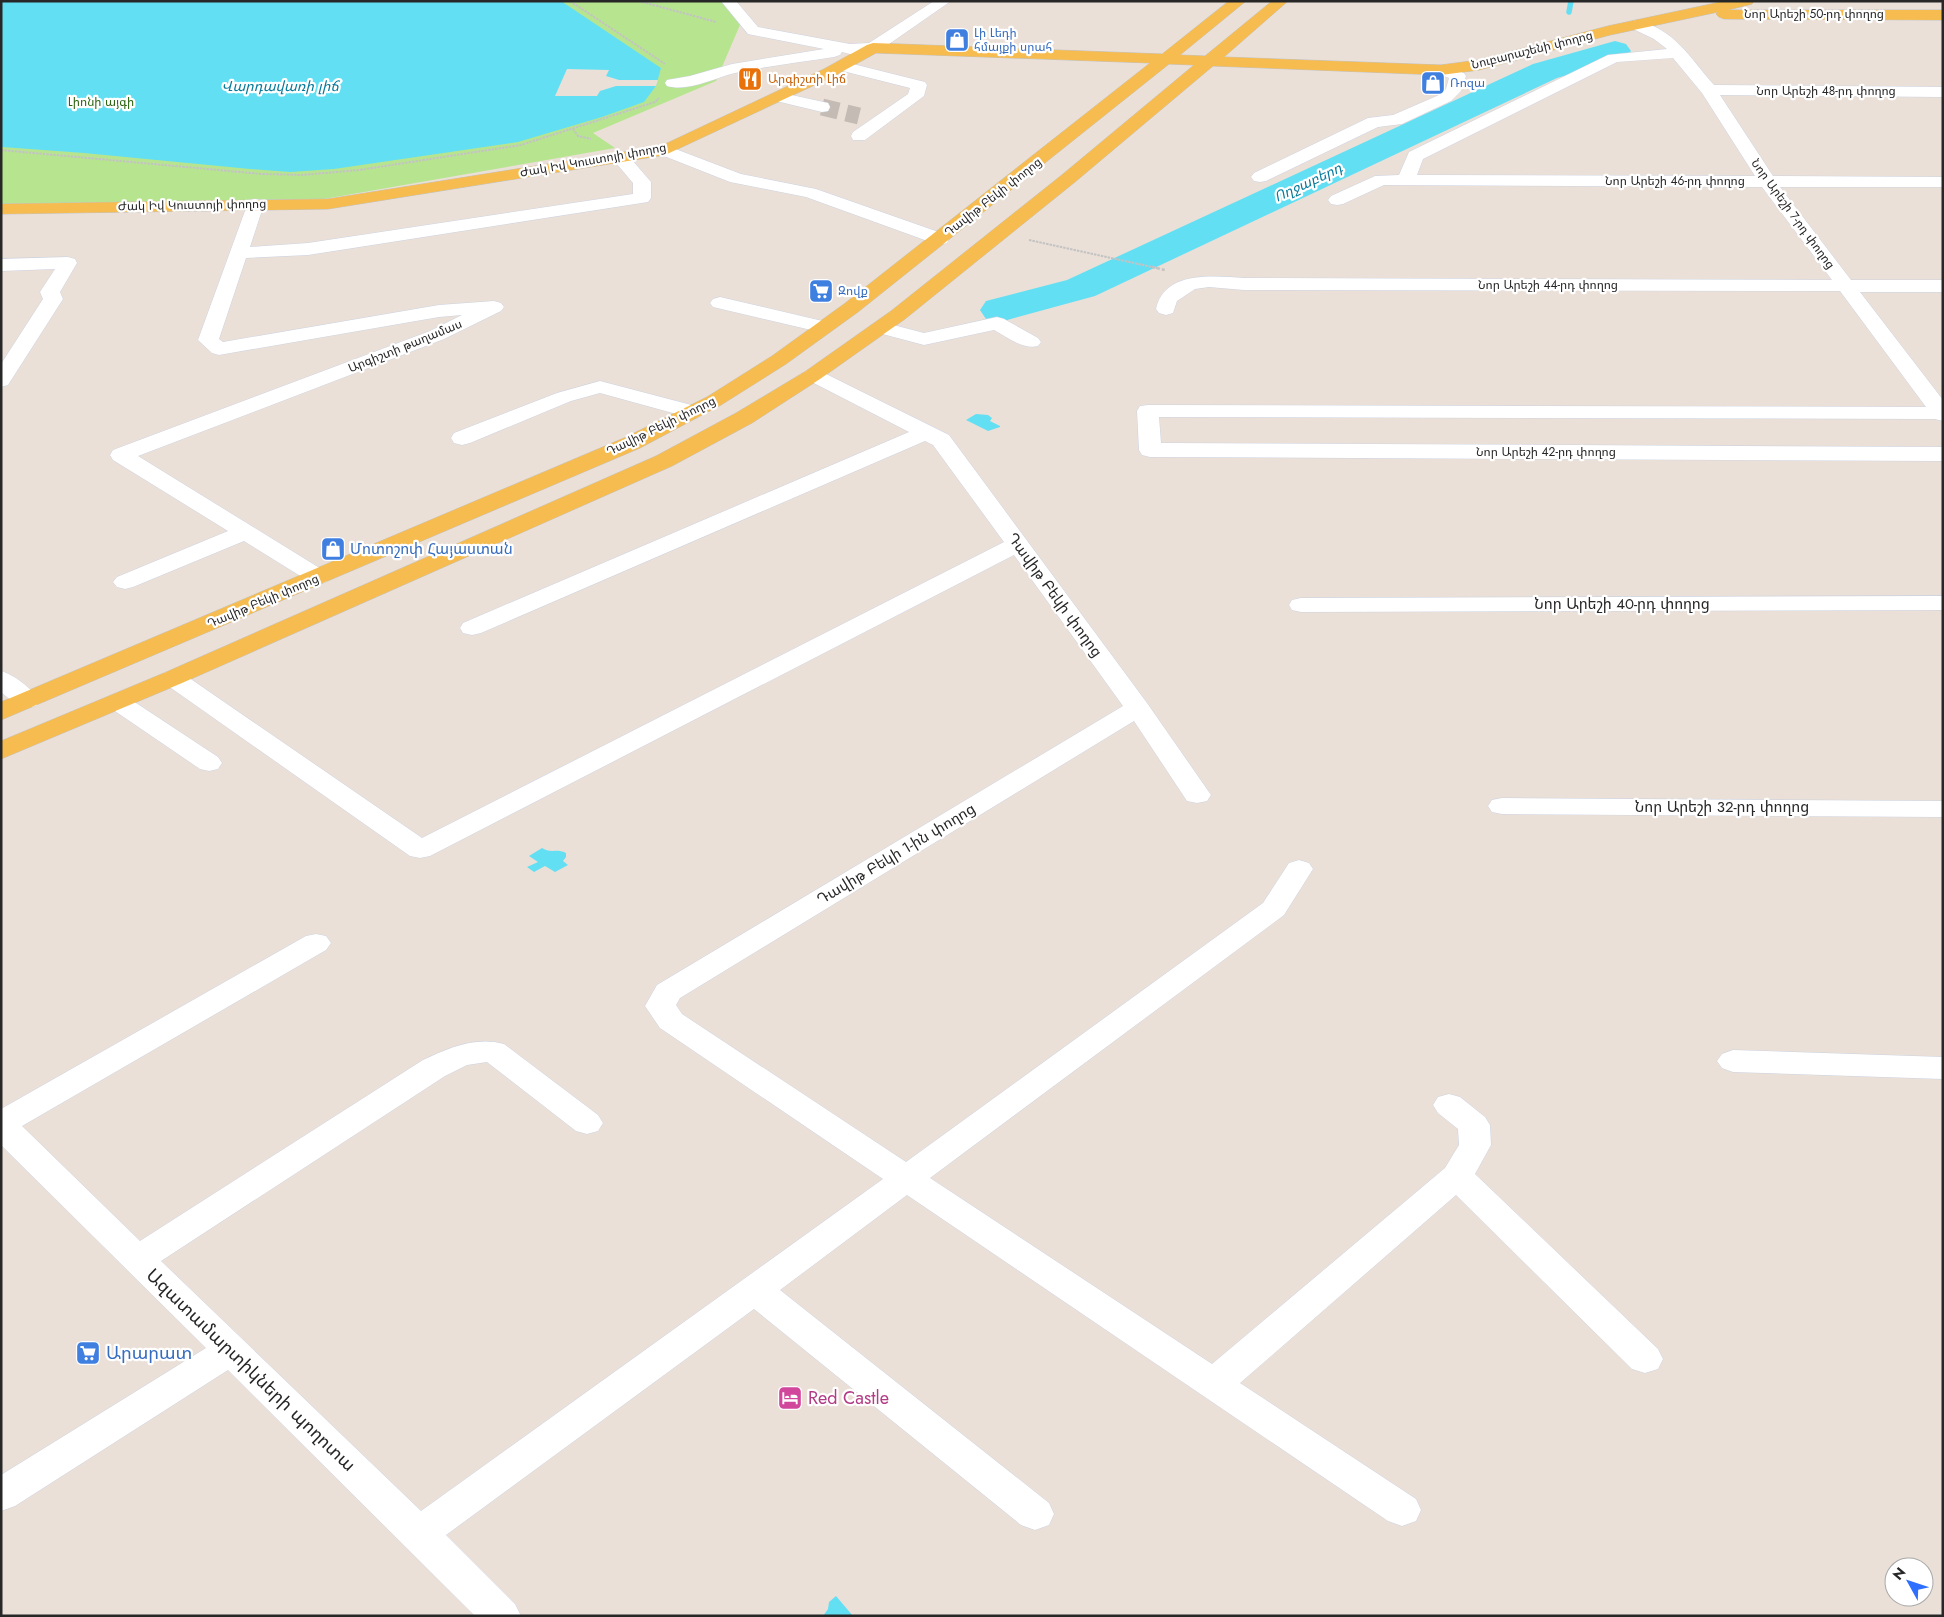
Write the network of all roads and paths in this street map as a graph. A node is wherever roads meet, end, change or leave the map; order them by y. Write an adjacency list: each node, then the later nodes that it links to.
1 (570, 1): 20 (path)
2 (639, 1): 12 (path)
3 (728, 1): 12 (street)
4 (944, 1): 13 (street)
5 (1239, 1): 16 (main road, Դավիթ Բեկի փողոց)
6 (1281, 1): 17 (main road)
7 (1747, 1): 9 (main road, Նուբարաշենի փողոց)
8 (1789, 7): 9 (main road, Նոր Արեշի 50-րդ փողոց); 10 (main road, Նոր Արեշի 50-րդ փողոց)
9 (1685, 14): 11 (main road, Նուբարաշենի փողոց)
10 (1943, 15)
11 (1636, 25): 15 (street, Նոր Արեշի 7-րդ փողոց); 19 (main road, Նուբարաշենի փողոց)
12 (753, 31): 14 (street)
13 (873, 48): 14 (street); 16 (main road); 18 (main road, Ժակ Իվ Կուստոյի փողոց)
14 (850, 49): 20 (street)
15 (1677, 53): 21 (street, Նոր Արեշի 7-րդ փողոց); 32 (street)
16 (1164, 59): 17 (main road, Նուբարաշենի փողոց); 39 (main road, Դավիթ Բեկի փողոց)
17 (1209, 61): 19 (main road, Նուբարաշենի փողոց); 38 (main road)
18 (841, 66): 23 (main road, Ժակ Իվ Կուստոյի փողոց); 26 (street)
19 (1441, 70): 31 (street)
20 (673, 83): 28 (path)
21 (1709, 90): 22 (street, Նոր Արեշի 48-րդ փողոց); 33 (street, Նոր Արեշի 7-րդ փողոց)
22 (1943, 92)
23 (778, 97): 24 (street); 29 (main road, Ժակ Իվ Կուստոյի փողոց)
24 (822, 107)
25 (860, 116): 26 (street)
26 (881, 120): 27 (street)
27 (859, 136)
28 (1, 150)
29 (666, 150): 30 (main road, Ժակ Իվ Կուստոյի փողոց); 39 (street)
30 (620, 157): 36 (main road, Ժակ Իվ Կուստոյի փողոց); 40 (street)
31 (1260, 177)
32 (1406, 180): 33 (street, Նոր Արեշի 46-րդ փողոց); 35 (street, Նոր Արեշի 46-րդ փողոց)
33 (1767, 181): 34 (street, Նոր Արեշի 46-րդ փողոց); 43 (street, Նոր Արեշի 7-րդ փողոց)
34 (1943, 182)
35 (1337, 200)
36 (255, 204): 37 (main road, Ժակ Իվ Կուստոյի փողոց); 40 (street, Արգիշտի թաղամաս)
37 (1, 209)
38 (999, 233): 42 (path); 48 (main road)
39 (940, 239): 47 (main road, Դավիթ Բեկի փողոց)
40 (238, 253): 57 (street, Արգիշտի թաղամաս)
41 (1, 265): 51 (street)
42 (1155, 268)
43 (1844, 286): 44 (street, Նոր Արեշի 44-րդ փողոց); 46 (street, Նոր Արեշի 44-րդ փողոց); 53 (street, Նոր Արեշի 7-րդ փողոց)
44 (1943, 286)
45 (720, 303): 47 (street)
46 (1166, 309)
47 (824, 327): 52 (main road, Դավիթ Բեկի փողոց)
48 (882, 328): 49 (street); 50 (main road)
49 (1031, 342)
50 (813, 375): 54 (street, Դավիթ Բեկի փողոց); 64 (main road)
51 (1, 381)
52 (691, 412): 55 (street); 59 (main road, Դավիթ Բեկի փողոց)
53 (1942, 414): 56 (street, Նոր Արեշի 42-րդ փողոց)
54 (927, 432): 58 (street, Դավիթ Բեկի փողոց); 63 (street)
55 (462, 438)
56 (1943, 454)
57 (245, 532): 59 (street, Արգիշտի թաղամաս); 60 (street)
58 (1018, 544): 64 (street); 68 (street, Դավիթ Բեկի փողոց)
59 (318, 577): 66 (main road, Դավիթ Բեկի փողոց)
60 (125, 582)
61 (1943, 603): 62 (street, Նոր Արեշի 40-րդ փողոց)
62 (1301, 605)
63 (472, 628)
64 (174, 678): 67 (main road)
65 (1, 679): 66 (street)
66 (27, 701): 69 (main road, Դավիթ Բեկի փողոց)
67 (118, 702): 70 (main road); 71 (street)
68 (1138, 708): 72 (street, Դավիթ Բեկի փողոց); 83 (street, Դավիթ Բեկի 1-ին փողոց)
69 (1, 712)
70 (1, 751)
71 (209, 763)
72 (1197, 795)
73 (1502, 806): 74 (street, Նոր Արեշի 32-րդ փողոց)
74 (1943, 809)
75 (1299, 869): 83 (street)
76 (316, 943): 81 (street)
77 (1733, 1061): 78 (street)
78 (1943, 1068)
79 (1449, 1105): 82 (street)
80 (587, 1123): 84 (street)
81 (1, 1125): 84 (street, Ազատամարտիկների պողոտա)
82 (1457, 1176): 87 (street); 88 (street)
83 (907, 1178): 85 (street); 88 (street)
84 (137, 1260): 86 (street, Ազատամարտիկների պողոտա)
85 (755, 1290): 91 (street); 92 (street)
86 (230, 1350): 89 (street); 92 (street, Ազատամարտիկների պողոտա)
87 (1645, 1359)
88 (1212, 1385): 90 (street)
89 (1, 1494)
90 (1402, 1510)
91 (1035, 1514)
92 (419, 1533): 93 (street, Ազատամարտիկների պողոտա)
93 (501, 1616)

